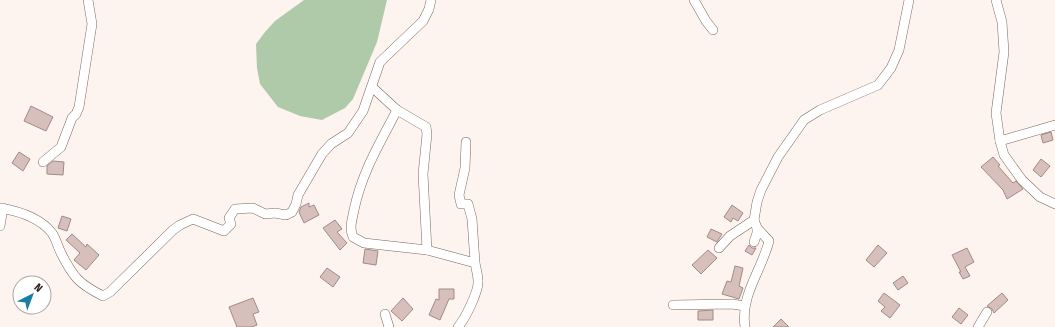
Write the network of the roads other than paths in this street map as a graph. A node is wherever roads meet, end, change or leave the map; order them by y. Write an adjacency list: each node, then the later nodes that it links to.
1 (88, 0): 12 (street)
2 (431, 0): 7 (street)
3 (694, 0): 6 (street)
4 (909, 0): 15 (street)
5 (996, 0): 10 (street)
6 (712, 30)
7 (372, 87): 8 (street); 14 (street)
8 (397, 110): 19 (street); 19 (street)
9 (1055, 125): 10 (street)
10 (1000, 141): 13 (street)
11 (466, 142): 20 (street)
12 (43, 162)
13 (1055, 204)
14 (1, 208): 16 (street)
15 (755, 224): 17 (street); 18 (street); 22 (street)
16 (0, 226)
17 (754, 242)
18 (719, 248)
19 (427, 250): 20 (street)
20 (475, 263): 26 (street)
21 (673, 305): 22 (street)
22 (744, 306): 27 (street)
23 (987, 312): 28 (street)
24 (385, 314): 25 (street)
25 (388, 327)
26 (458, 327)
27 (745, 327)
28 (978, 327)

